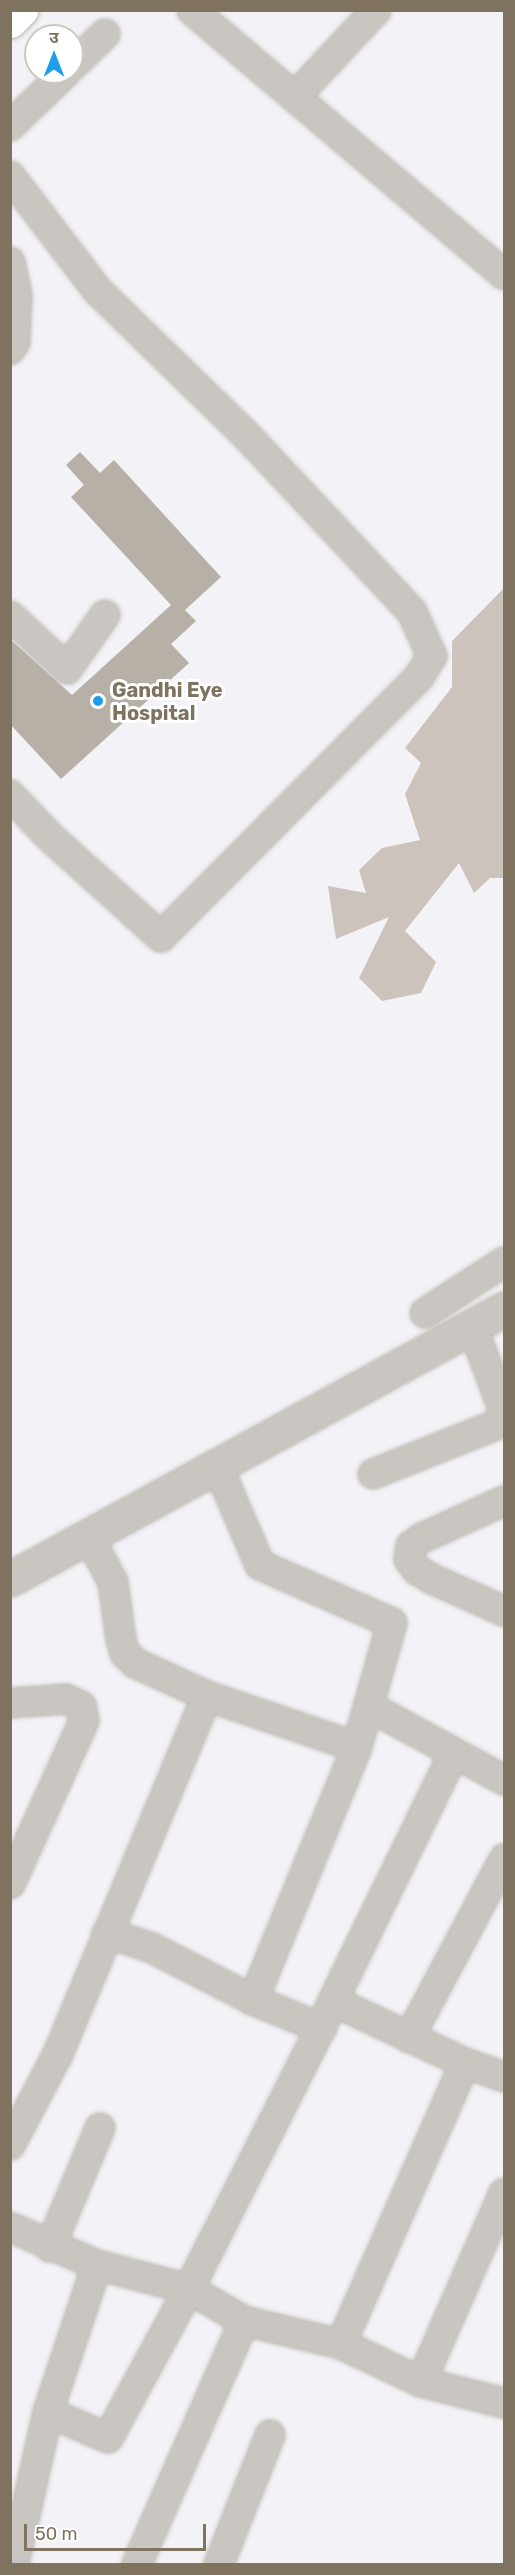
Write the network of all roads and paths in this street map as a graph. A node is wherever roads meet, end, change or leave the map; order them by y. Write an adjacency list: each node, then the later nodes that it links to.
1 (21, 10): 4 (main road)
2 (192, 10): 8 (street)
3 (376, 10): 8 (street)
4 (10, 21)
5 (105, 34): 6 (street)
6 (84, 54)
7 (54, 84): 9 (street)
8 (296, 97): 12 (street)
9 (10, 126)
10 (10, 176): 16 (street)
11 (10, 262): 13 (street)
12 (504, 274)
13 (10, 350)
14 (105, 615): 15 (street)
15 (10, 616)
16 (10, 795)
17 (504, 1262): 19 (street)
18 (504, 1309): 20 (street)
19 (425, 1313)
20 (473, 1328): 21 (street); 23 (street)
21 (504, 1412)
22 (504, 1422): 24 (street)
23 (217, 1465): 26 (street); 31 (street)
24 (373, 1473)
25 (504, 1501): 28 (street)
26 (90, 1539): 27 (street); 29 (street)
27 (10, 1579)
28 (504, 1611)
29 (207, 1696): 32 (street); 37 (street)
30 (10, 1703): 36 (street)
31 (370, 1707): 32 (street); 33 (street)
32 (357, 1747): 38 (street)
33 (454, 1753): 34 (street); 39 (street)
34 (504, 1780)
35 (504, 1858): 41 (street)
36 (10, 1884)
37 (107, 1933): 38 (street); 45 (street)
38 (253, 2000): 40 (street)
39 (333, 2001): 40 (street); 41 (street)
40 (321, 2028): 50 (street)
41 (409, 2038): 42 (street)
42 (465, 2063): 43 (street); 52 (street)
43 (504, 2077)
44 (100, 2128): 48 (street)
45 (10, 2145)
46 (504, 2193): 53 (street)
47 (10, 2228): 48 (street)
48 (50, 2247): 49 (street)
49 (97, 2265): 50 (street); 55 (street)
50 (189, 2289): 51 (street); 55 (street)
51 (244, 2321): 52 (street); 58 (street)
52 (341, 2344): 53 (street)
53 (421, 2382): 54 (street)
54 (504, 2403)
55 (48, 2412): 57 (street)
56 (270, 2434): 59 (street)
57 (14, 2565)
58 (137, 2565)
59 (219, 2565)

